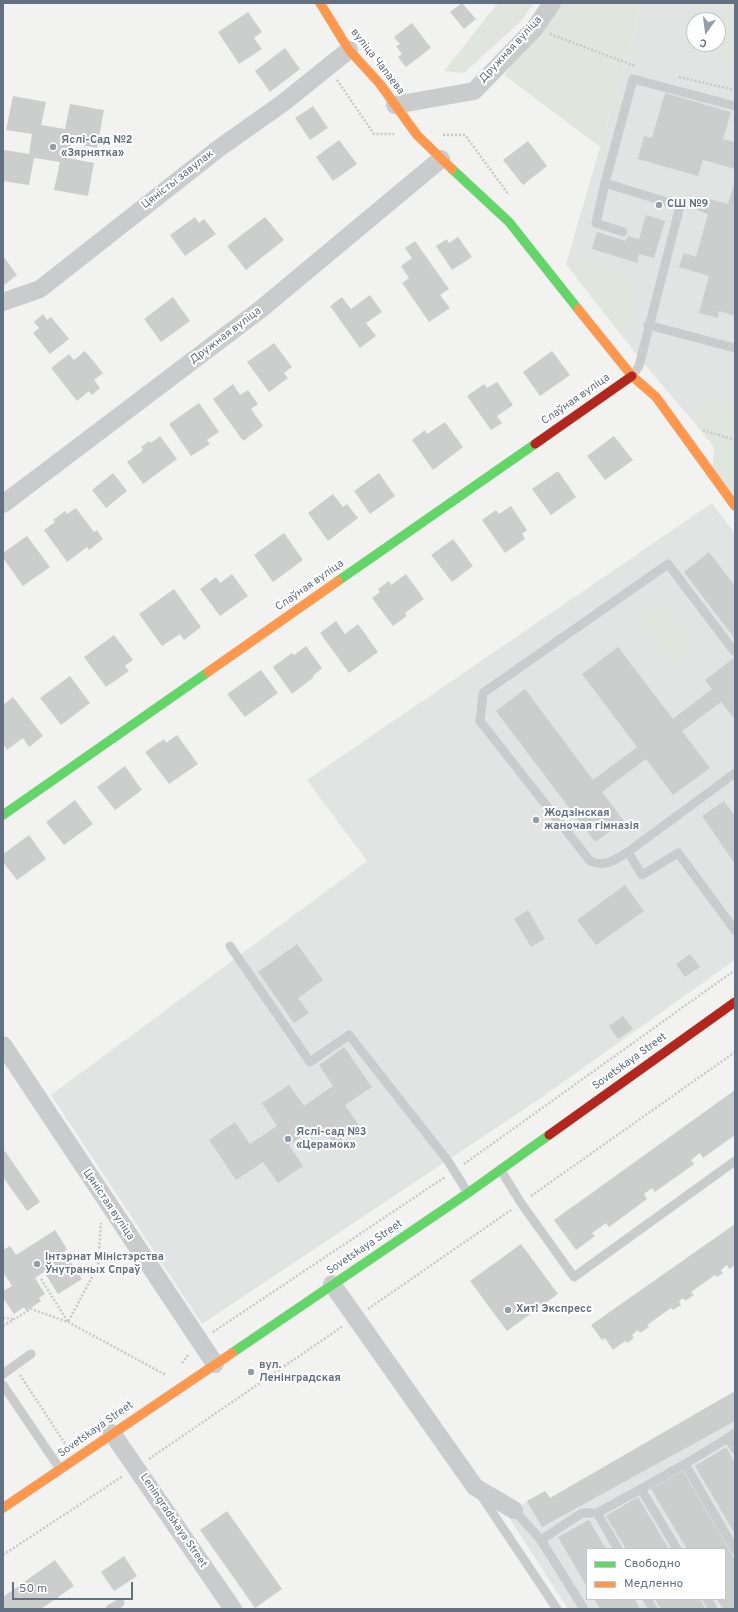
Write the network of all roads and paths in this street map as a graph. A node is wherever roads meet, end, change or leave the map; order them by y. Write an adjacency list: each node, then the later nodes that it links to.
1 (320, 3): 4 (street, вуліца Чапаева)
2 (552, 3): 3 (street, Дружная вуліца)
3 (535, 28): 5 (path); 8 (street, Дружная вуліца)
4 (349, 50): 8 (street, вуліца Чапаева); 13 (street, Цяністы завулак)
5 (639, 67)
6 (676, 76): 7 (path)
7 (735, 90)
8 (395, 105): 10 (street, вуліца Чапаева)
9 (735, 106): 11 (lane)
10 (441, 159): 16 (street, вуліца Чапаева); 17 (street, Дружная вуліца)
11 (605, 183): 12 (lane); 14 (lane)
12 (623, 232)
13 (3, 302)
14 (648, 325): 15 (lane); 16 (lane)
15 (735, 348)
16 (632, 376): 18 (street, вуліца Чапаева); 21 (street, Слаўная вуліца)
17 (3, 504)
18 (735, 506)
19 (734, 651): 22 (lane)
20 (735, 773): 22 (lane)
21 (3, 815)
22 (628, 852): 23 (lane)
23 (735, 930)
24 (230, 946): 31 (lane)
25 (735, 970): 31 (path)
26 (735, 1002): 30 (street, Sovetskaya Street)
27 (3, 1045): 33 (street, Цяністая вуліца)
28 (735, 1052): 34 (path)
29 (735, 1161): 34 (lane)
30 (500, 1170): 32 (street, Sovetskaya Street); 34 (lane)
31 (454, 1172): 32 (lane); 42 (path)
32 (468, 1193): 36 (street, Sovetskaya Street)
33 (103, 1197): 40 (path); 42 (street, Цяністая вуліца)
34 (521, 1203): 38 (path)
35 (40, 1279): 40 (path)
36 (332, 1284): 38 (street); 44 (street, Sovetskaya Street)
37 (3, 1318): 39 (path)
38 (355, 1318): 55 (path); 57 (street)
39 (14, 1320): 40 (path); 41 (path)
40 (68, 1322): 48 (path)
41 (3, 1326)
42 (199, 1341): 44 (street, Цяністая вуліца); 45 (path)
43 (31, 1354): 46 (lane)
44 (215, 1364): 50 (street, Sovetskaya Street)
45 (180, 1365)
46 (14, 1366): 47 (lane); 52 (path)
47 (3, 1374)
48 (170, 1378)
49 (3, 1385): 56 (lane)
50 (112, 1433): 55 (street, Leningradskaya Street); 56 (street, Sovetskaya Street)
51 (732, 1436): 53 (lane); 54 (lane)
52 (73, 1442)
53 (735, 1449)
54 (684, 1464): 58 (lane); 65 (lane)
55 (137, 1467): 66 (path); 71 (street, Leningradskaya Street)
56 (60, 1469): 59 (street, Sovetskaya Street)
57 (475, 1486): 60 (street); 72 (lane)
58 (640, 1489): 61 (lane); 64 (lane)
59 (3, 1508)
60 (514, 1510): 62 (lane)
61 (597, 1514): 62 (lane); 63 (lane)
62 (541, 1540): 73 (lane)
63 (617, 1548)
64 (676, 1548)
65 (735, 1550)
66 (3, 1554)
67 (648, 1600): 74 (lane)
68 (708, 1600): 75 (lane)
69 (110, 1609): 70 (lane)
70 (118, 1609)
71 (233, 1609)
72 (557, 1609)
73 (584, 1609)
74 (653, 1609)
75 (713, 1609)

